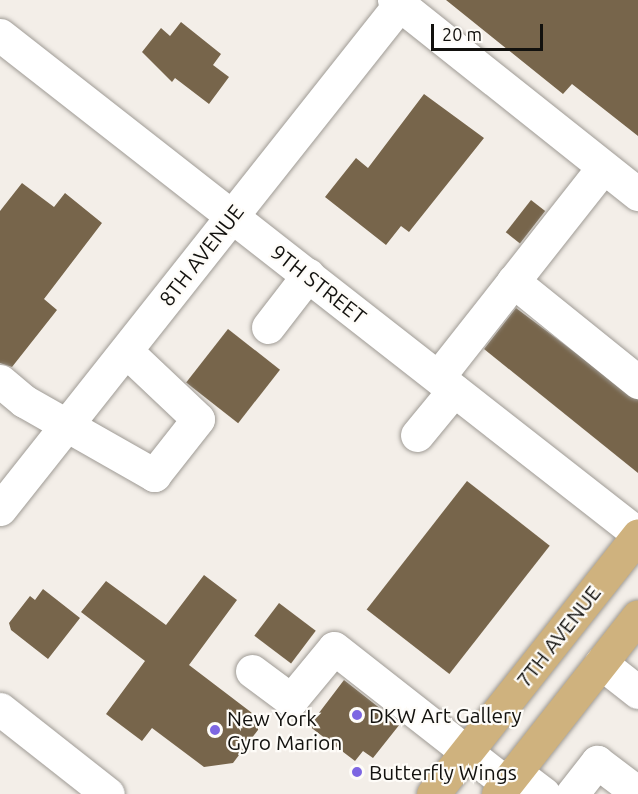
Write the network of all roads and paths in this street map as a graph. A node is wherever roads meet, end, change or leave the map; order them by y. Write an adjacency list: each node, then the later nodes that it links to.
1 (398, 1): 3 (street); 5 (street, 8TH AVENUE)
2 (0, 35): 5 (street, 9TH STREET)
3 (603, 167): 4 (street); 7 (street)
4 (638, 194)
5 (232, 216): 6 (street, 9TH STREET); 9 (street, 8TH AVENUE)
6 (308, 275): 8 (street); 12 (street, 9TH STREET)
7 (513, 281): 11 (street); 12 (street)
8 (268, 327)
9 (126, 351): 13 (street, 8TH AVENUE); 13 (street)
10 (0, 381): 13 (street)
11 (638, 382)
12 (446, 383): 14 (street); 16 (street, 9TH STREET)
13 (67, 424): 15 (street, 8TH AVENUE)
14 (417, 435)
15 (0, 509)
16 (638, 535): 22 (main road, 7TH AVENUE)
17 (638, 616): 18 (main road)
18 (601, 663): 20 (street); 23 (main road)
19 (252, 671): 22 (street)
20 (638, 692)
21 (0, 709): 25 (street)
22 (466, 752): 23 (street); 26 (main road, 7TH AVENUE)
23 (506, 783): 27 (street)
24 (638, 793): 28 (street)
25 (108, 794)
26 (433, 794)
27 (544, 794)
28 (572, 794)

